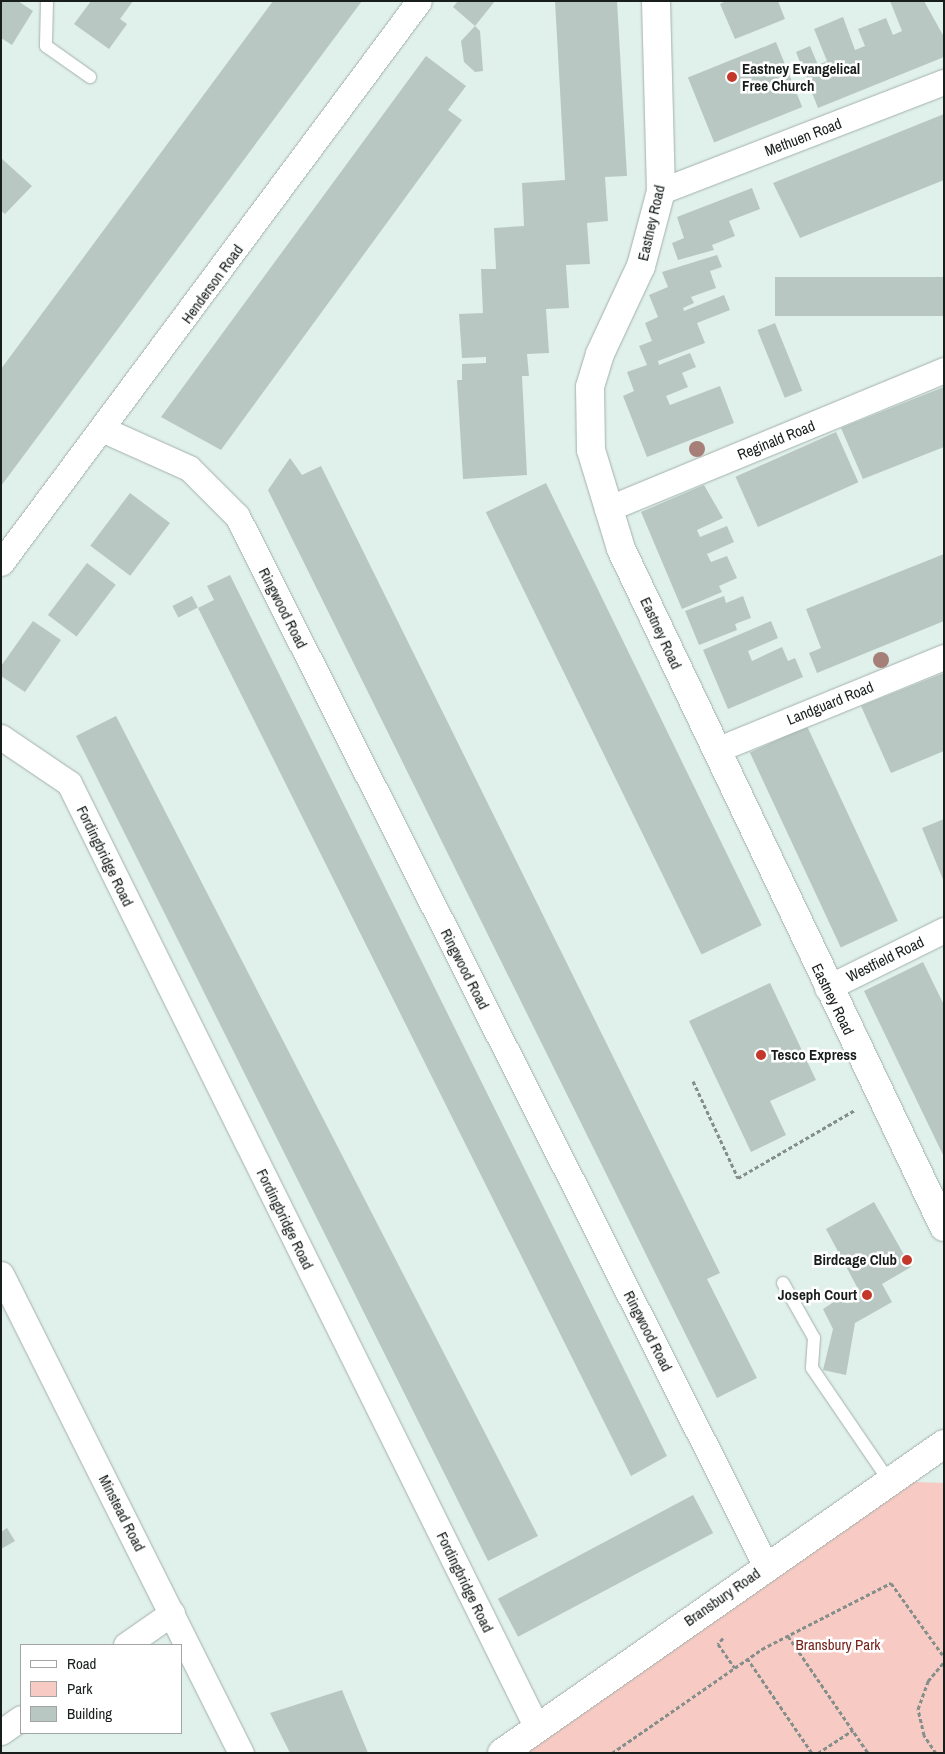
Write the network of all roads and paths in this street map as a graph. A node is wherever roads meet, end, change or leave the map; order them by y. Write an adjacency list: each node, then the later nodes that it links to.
1 (47, 1): 4 (lane)
2 (419, 1): 8 (street, Henderson Road)
3 (656, 1): 6 (main road, Eastney Road)
4 (90, 77)
5 (944, 82): 6 (street, Methuen Road)
6 (662, 191): 9 (main road, Eastney Road)
7 (944, 370): 9 (street, Reginald Road)
8 (104, 430): 10 (street, Henderson Road); 23 (street, Ringwood Road)
9 (607, 509): 13 (main road, Eastney Road)
10 (1, 564)
11 (944, 657): 13 (street, Landguard Road)
12 (1, 737): 31 (street, Fordingbridge Road)
13 (716, 750): 15 (main road, Eastney Road)
14 (944, 930): 15 (street, Westfield Road)
15 (827, 988): 17 (main road, Eastney Road)
16 (693, 1081): 17 (path)
17 (879, 1095): 18 (main road, Eastney Road)
18 (944, 1227)
19 (1, 1274): 24 (street, Minstead Road)
20 (783, 1283): 22 (lane)
21 (944, 1444): 22 (main road, Bransbury Road)
22 (889, 1481): 23 (main road, Bransbury Road)
23 (766, 1566): 31 (main road, Bransbury Road)
24 (172, 1613): 26 (street); 34 (street, Minstead Road)
25 (788, 1635): 27 (path); 28 (path); 32 (path)
26 (127, 1644)
27 (944, 1657)
28 (748, 1658): 36 (path); 37 (path)
29 (944, 1662): 40 (path)
30 (20, 1719): 33 (street)
31 (538, 1728): 35 (main road, Bransbury Road)
32 (853, 1730): 38 (path); 39 (path)
33 (1, 1732)
34 (241, 1753)
35 (502, 1753)
36 (612, 1753)
37 (812, 1753)
38 (818, 1753)
39 (868, 1753)
40 (936, 1753)

